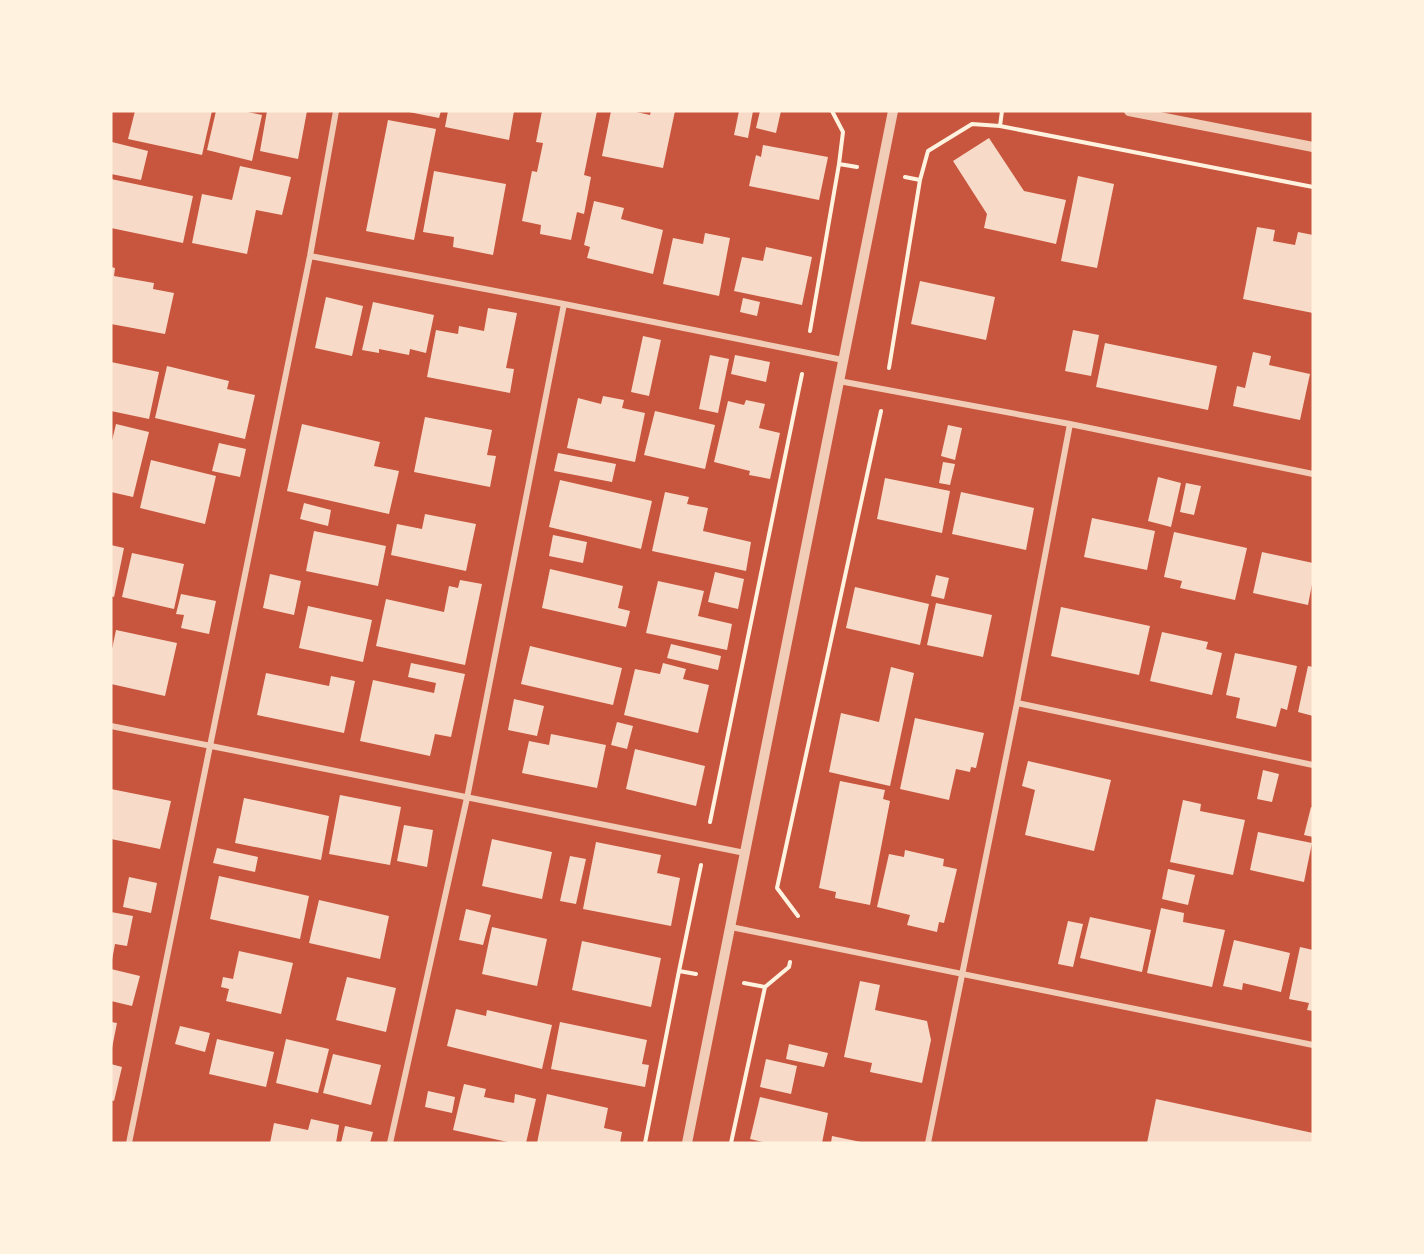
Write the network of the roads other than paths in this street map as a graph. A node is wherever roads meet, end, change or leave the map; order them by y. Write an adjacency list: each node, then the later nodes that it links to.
1 (336, 111): 5 (street)
2 (893, 111): 7 (street)
3 (1129, 111): 4 (street)
4 (1313, 147)
5 (310, 256): 6 (street); 13 (street)
6 (564, 304): 7 (street); 15 (street)
7 (843, 360): 8 (street)
8 (838, 381): 9 (street); 16 (street)
9 (1070, 424): 10 (street); 11 (street)
10 (1313, 474)
11 (1017, 703): 14 (street); 18 (street)
12 (111, 726): 13 (street)
13 (209, 746): 15 (street); 20 (street)
14 (1313, 765)
15 (467, 798): 16 (street); 21 (street)
16 (745, 853): 17 (street)
17 (731, 927): 18 (street); 22 (street)
18 (963, 973): 19 (street); 23 (street)
19 (1313, 1045)
20 (129, 1143)
21 (390, 1143)
22 (687, 1143)
23 (928, 1143)

